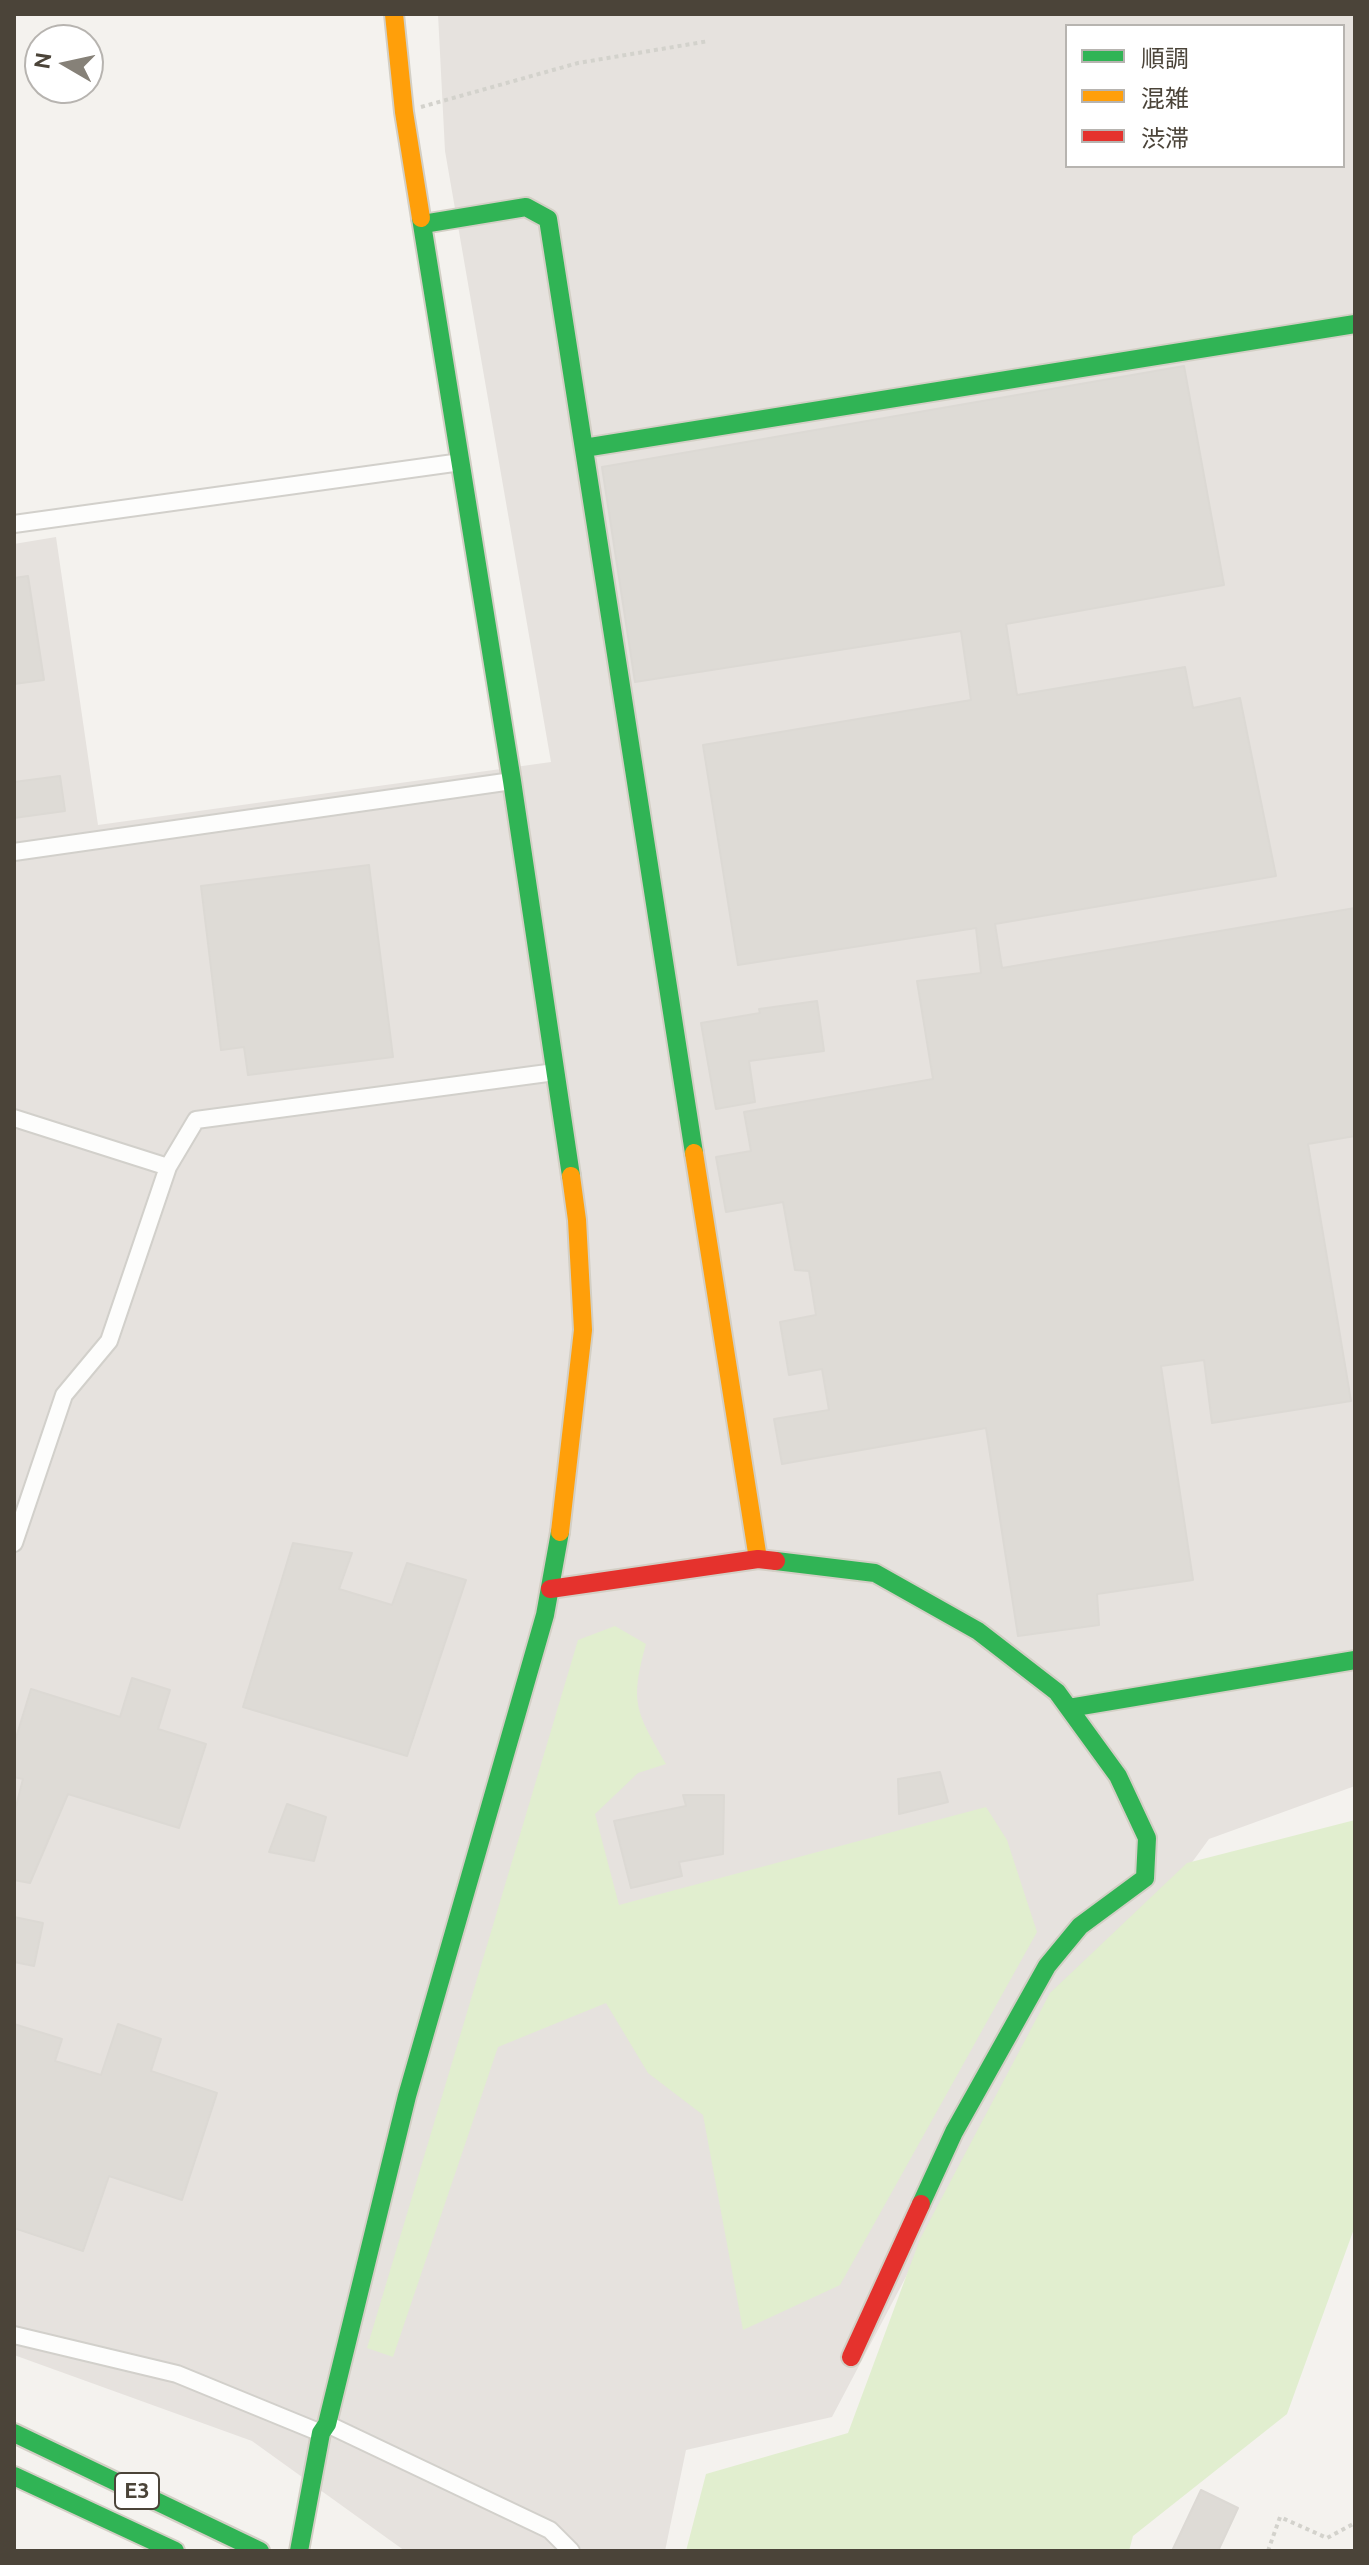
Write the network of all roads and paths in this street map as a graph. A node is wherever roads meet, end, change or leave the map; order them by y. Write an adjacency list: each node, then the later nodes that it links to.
1 (394, 14): 3 (main road)
2 (709, 41): 3 (path)
3 (404, 112): 4 (main road)
4 (423, 224): 6 (main road); 7 (main road)
5 (1355, 324): 6 (main road)
6 (584, 448): 15 (main road)
7 (461, 462): 8 (street); 9 (main road)
8 (14, 524)
9 (512, 781): 10 (street); 11 (main road)
10 (14, 852)
11 (555, 1072): 13 (street); 16 (main road)
12 (14, 1118): 13 (street)
13 (168, 1167): 14 (street)
14 (14, 1543)
15 (758, 1559): 16 (main road); 18 (main road)
16 (550, 1589): 21 (main road)
17 (1355, 1660): 18 (main road)
18 (1069, 1708): 20 (main road)
19 (14, 2335): 21 (street)
20 (851, 2357)
21 (324, 2428): 27 (main road); 28 (street)
22 (14, 2433): 26 (main road, E3)
23 (14, 2476): 25 (main road, E3)
24 (1355, 2523): 29 (path)
25 (175, 2551)
26 (260, 2551)
27 (299, 2551)
28 (571, 2551)
29 (1268, 2551)

